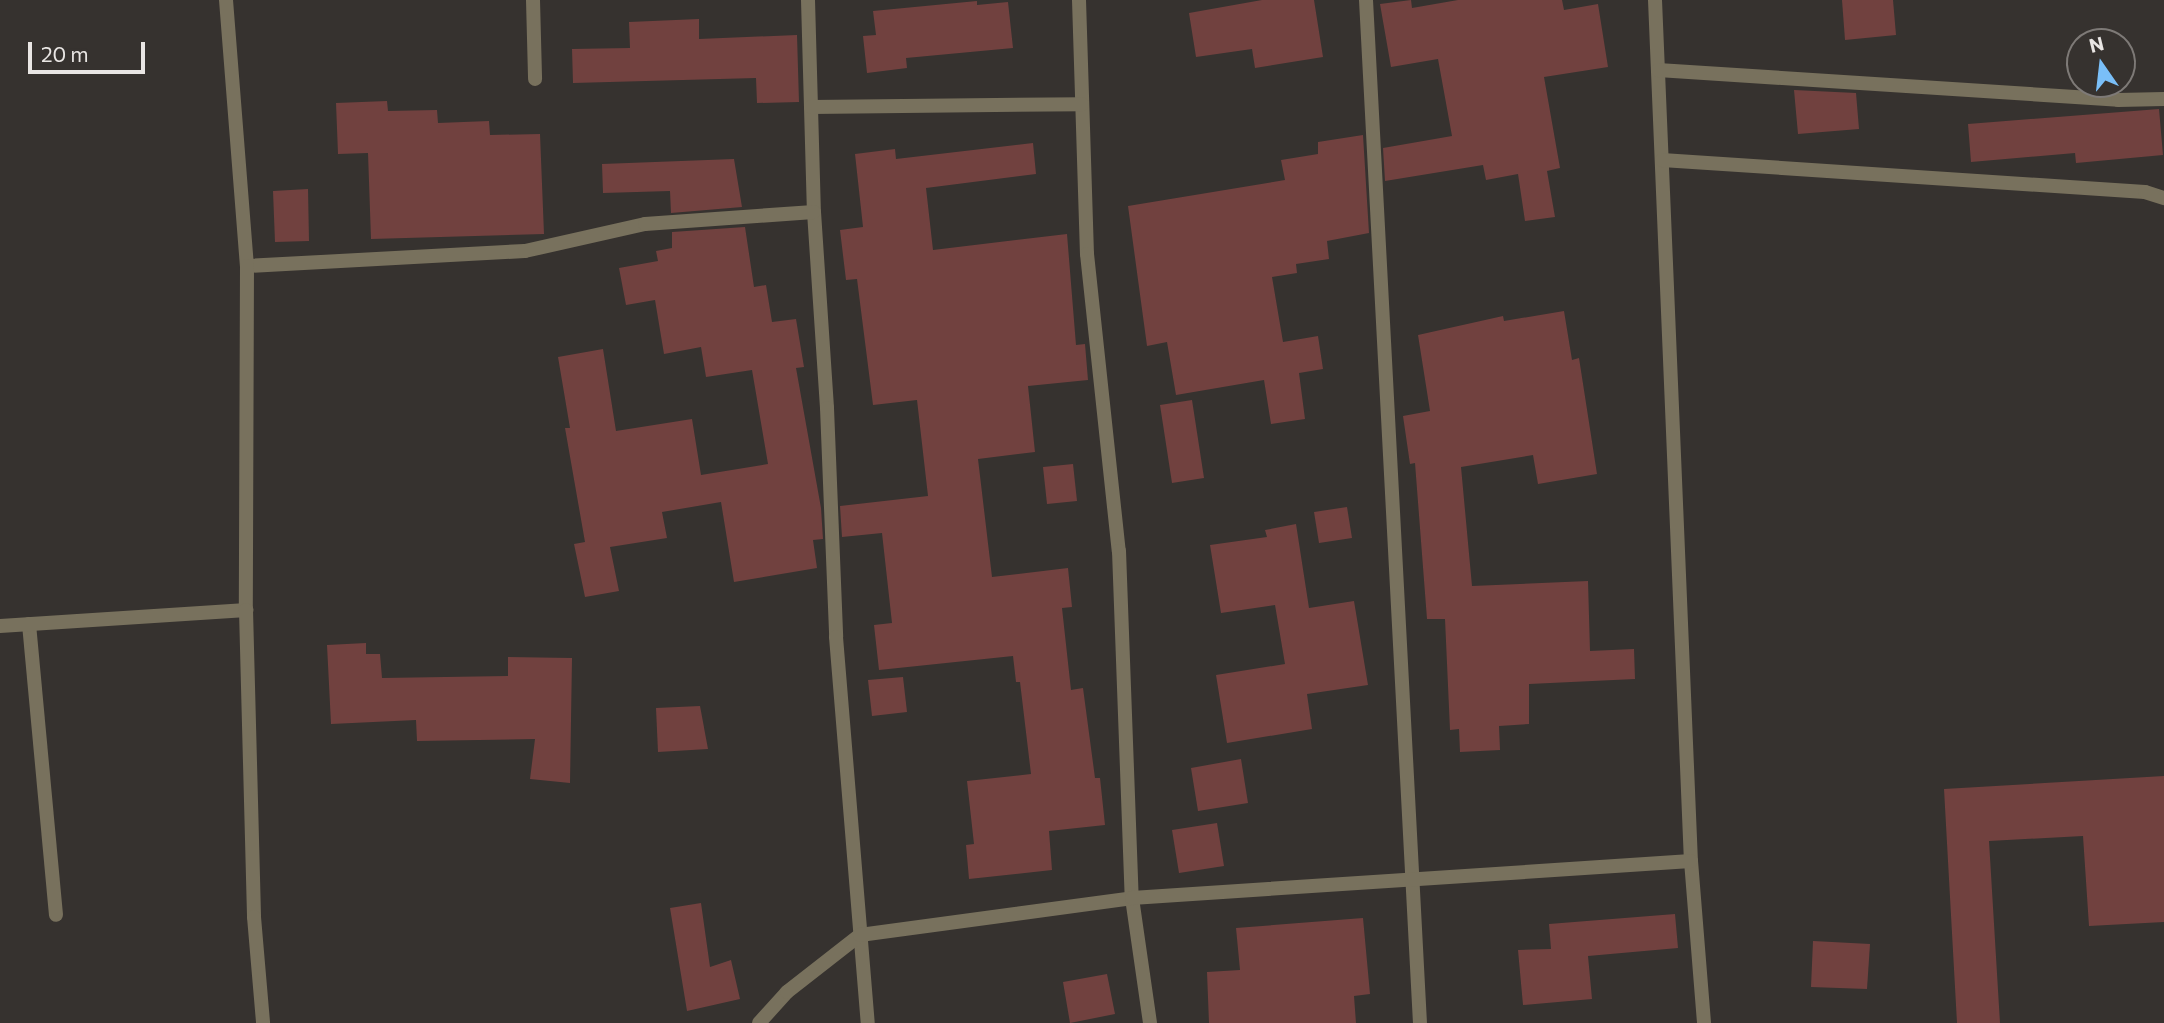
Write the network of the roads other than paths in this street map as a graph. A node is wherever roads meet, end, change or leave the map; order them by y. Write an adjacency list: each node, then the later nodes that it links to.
1 (226, 0): 15 (street)
2 (533, 0): 8 (street)
3 (808, 0): 11 (street)
4 (1079, 0): 10 (street)
5 (1366, 0): 20 (street)
6 (1655, 0): 7 (street)
7 (1658, 70): 9 (street); 12 (street)
8 (535, 79)
9 (2164, 99)
10 (1082, 104): 11 (street); 21 (street)
11 (811, 107): 14 (street)
12 (1662, 160): 13 (street); 19 (street)
13 (2164, 198)
14 (814, 212): 15 (street); 23 (street)
15 (247, 266): 16 (street)
16 (246, 610): 17 (street); 24 (street)
17 (29, 624): 18 (street); 22 (street)
18 (0, 626)
19 (1691, 861): 20 (street); 29 (street)
20 (1410, 878): 21 (street); 28 (street)
21 (1132, 898): 23 (street); 27 (street)
22 (57, 915)
23 (860, 935): 25 (street); 26 (street)
24 (262, 1023)
25 (759, 1023)
26 (868, 1023)
27 (1150, 1023)
28 (1420, 1023)
29 (1704, 1023)

